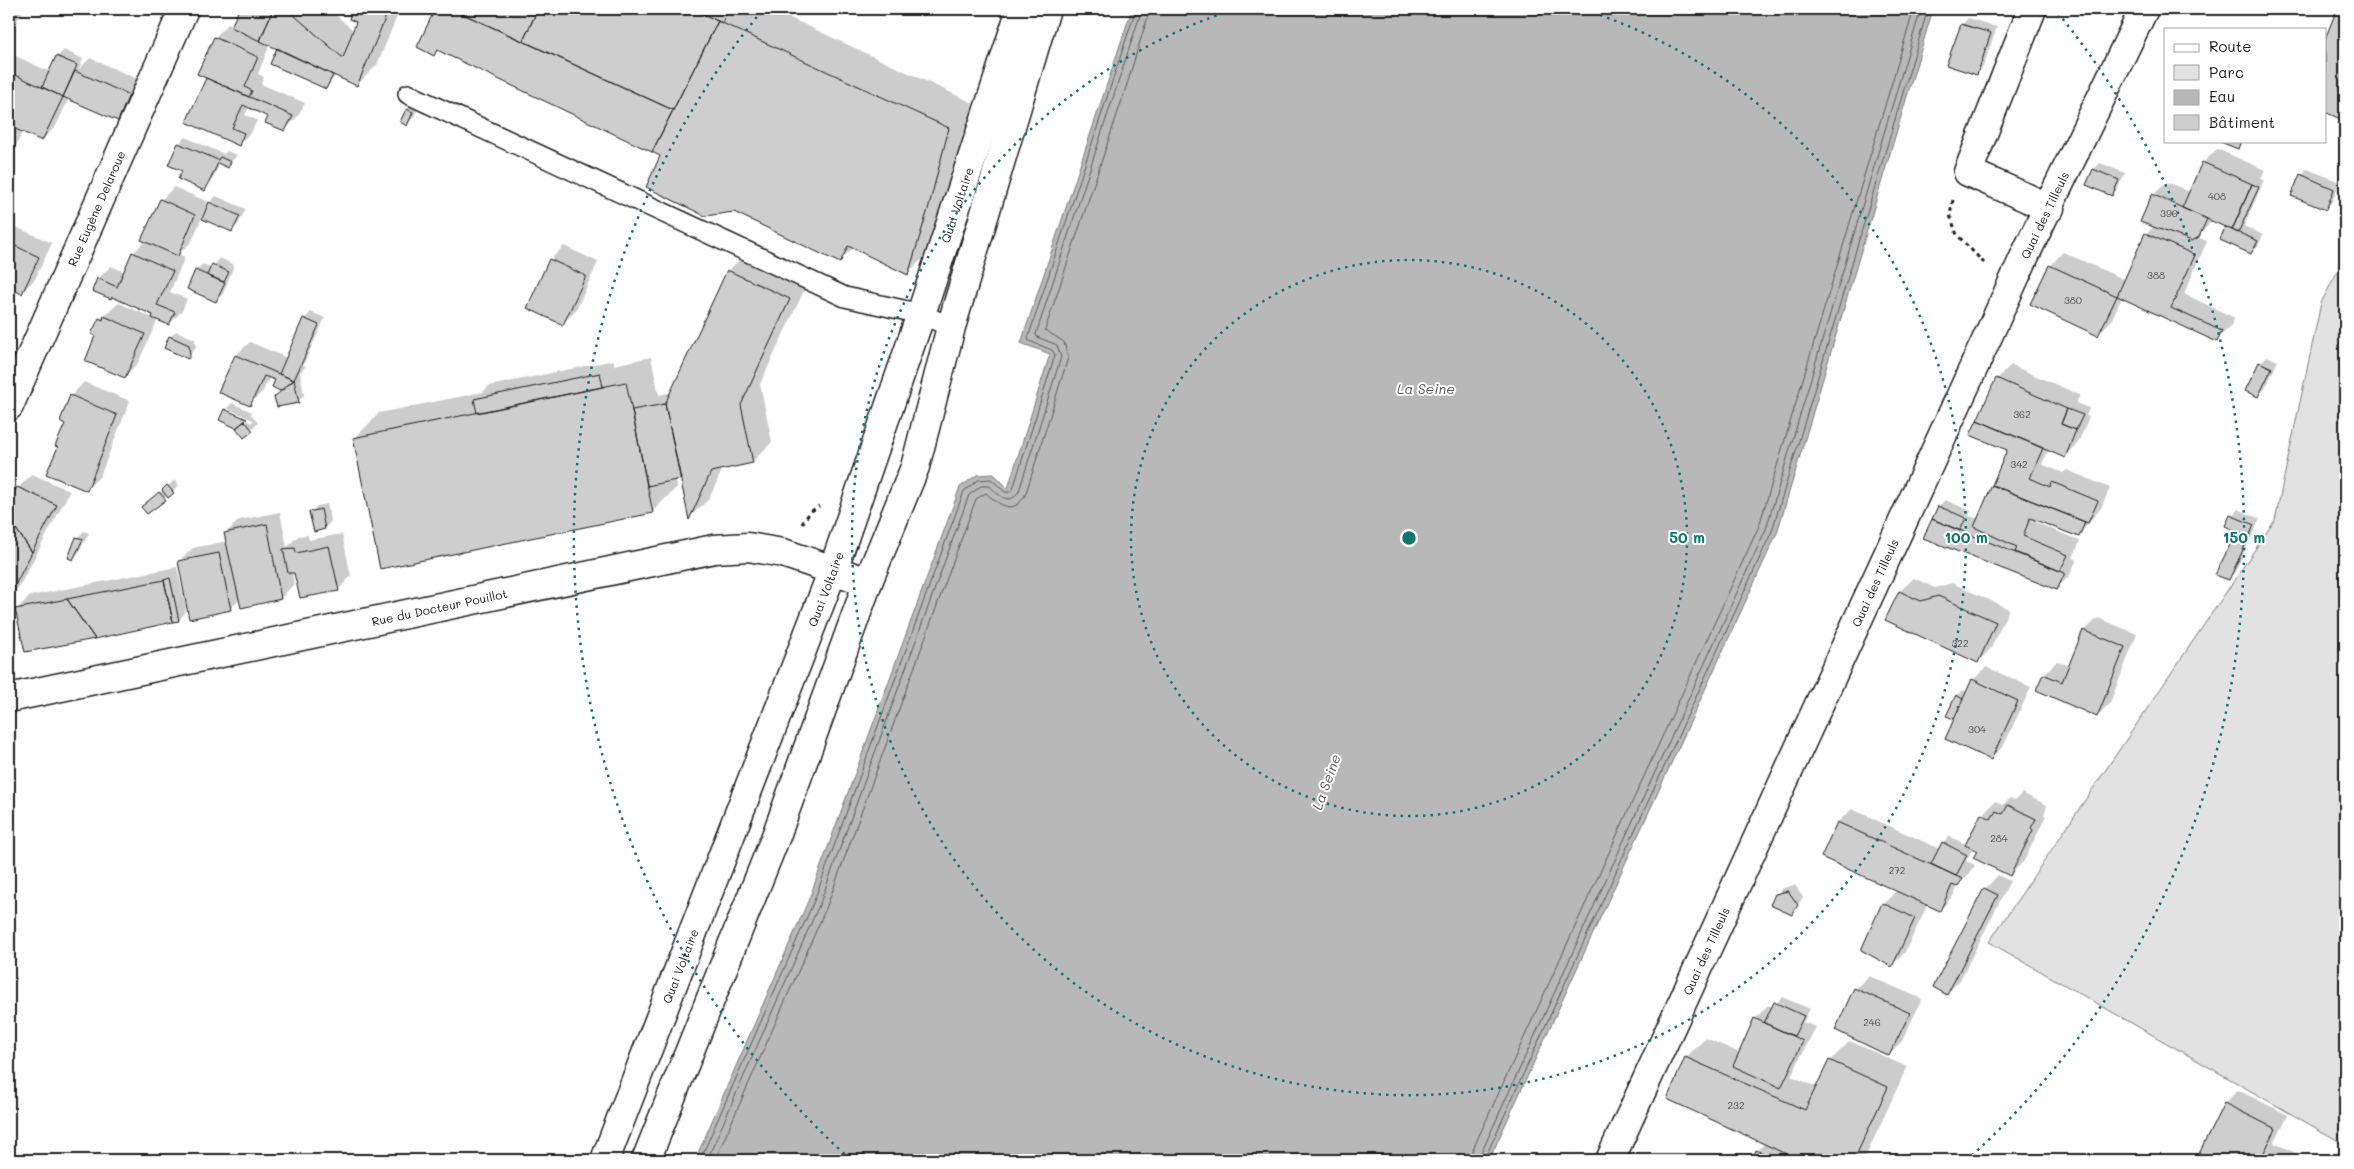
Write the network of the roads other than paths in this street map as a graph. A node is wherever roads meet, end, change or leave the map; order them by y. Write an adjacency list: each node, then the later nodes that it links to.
1 (184, 9): 10 (street, Rue Eugène Delaroue)
2 (1020, 9): 8 (street, Quai Voltaire)
3 (1046, 9): 9 (street)
4 (2032, 9): 7 (street)
5 (2144, 9): 7 (street, Quai des Tilleuls)
6 (408, 94): 8 (lane)
7 (2050, 208): 16 (street, Quai des Tilleuls)
8 (921, 314): 9 (lane); 11 (street, Quai Voltaire)
9 (951, 327): 12 (street)
10 (9, 406)
11 (833, 570): 12 (street, Rue du Docteur Pouillot); 13 (street, Rue du Docteur Pouillot); 14 (street, Quai Voltaire)
12 (868, 582): 15 (street)
13 (9, 698)
14 (605, 1160)
15 (646, 1160)
16 (1610, 1160)

